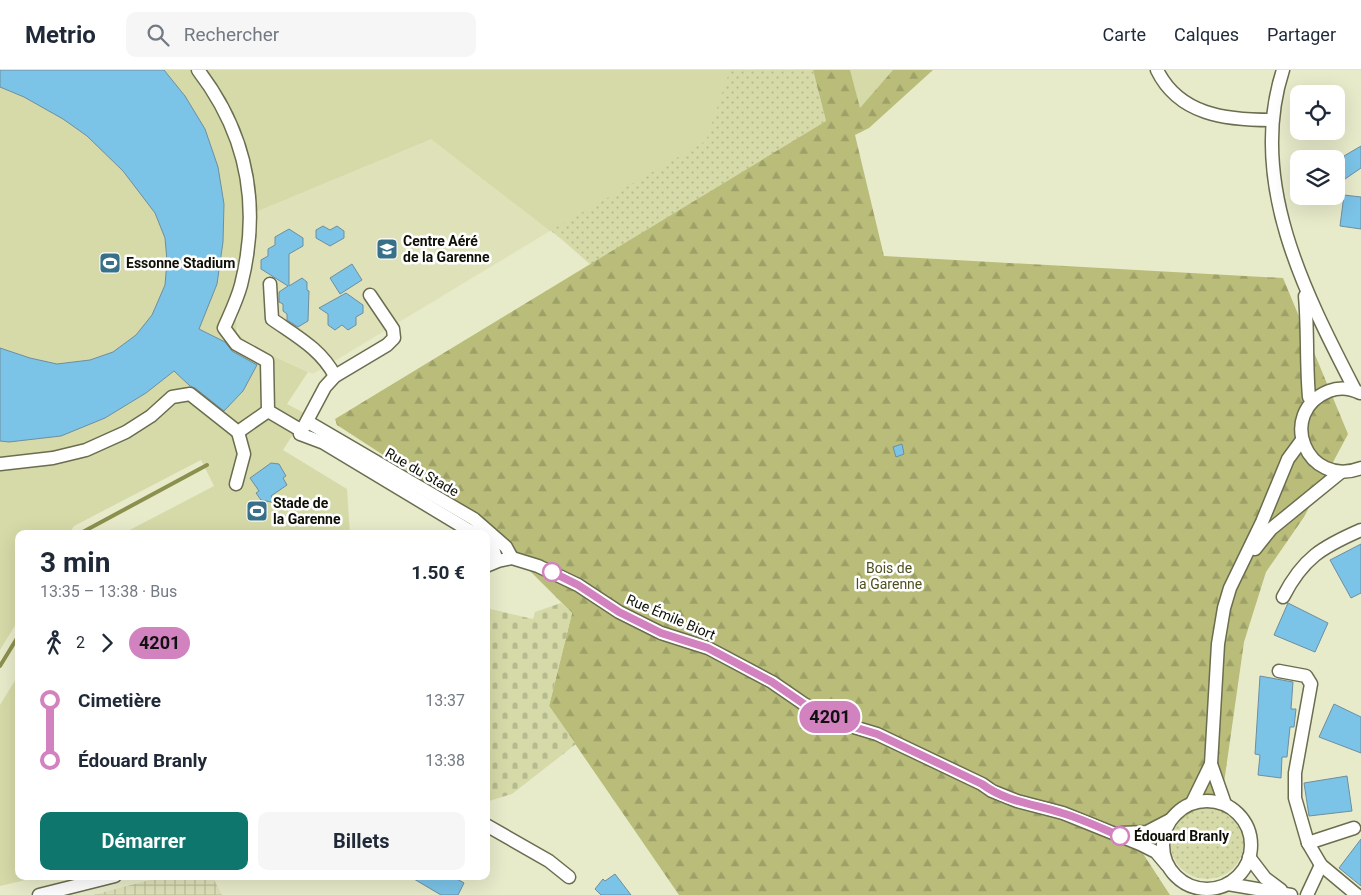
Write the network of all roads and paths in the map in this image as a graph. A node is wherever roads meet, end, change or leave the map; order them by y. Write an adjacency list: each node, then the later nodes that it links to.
1 (198, 70): 11 (street)
2 (1157, 70): 4 (street)
3 (1283, 70): 4 (street)
4 (1271, 120): 6 (street)
5 (270, 284): 8 (street)
6 (1304, 289): 9 (street); 10 (street)
7 (370, 294): 8 (street)
8 (335, 376): 12 (street)
9 (1358, 392): 10 (street)
10 (1313, 401): 14 (street)
11 (268, 411): 12 (street); 13 (street)
12 (305, 426): 19 (street, Rue du Stade); 20 (street, Rue du Stade)
13 (238, 432): 15 (street); 18 (street)
14 (1302, 440): 17 (street); 26 (street)
15 (0, 464)
16 (1361, 468): 17 (street)
17 (1341, 472): 26 (street)
18 (236, 484)
19 (468, 530)
20 (486, 530)
21 (1361, 530): 27 (street)
22 (490, 534): 24 (street, Rue du Stade)
23 (490, 546): 25 (street)
24 (512, 558): 25 (street, Rue Émile Biort); 33 (street, Rue Émile Biort)
25 (491, 564)
26 (1237, 573): 29 (street)
27 (1283, 596)
28 (1278, 671): 36 (street)
29 (1211, 764): 30 (street); 31 (street)
30 (1192, 803): 31 (street); 32 (street)
31 (1225, 804): 37 (street)
32 (1170, 820): 33 (street, Rue Émile Biort); 38 (street)
33 (1085, 822): 38 (street, Rue Émile Biort)
34 (490, 827): 40 (street)
35 (1354, 828): 36 (street)
36 (1308, 843): 39 (street)
37 (1250, 857): 42 (street); 44 (street)
38 (1167, 864): 42 (street)
39 (1321, 865): 46 (street); 47 (street)
40 (569, 877)
41 (106, 880): 43 (street)
42 (1228, 884): 44 (street)
43 (81, 890): 45 (street)
44 (1288, 894)
45 (38, 895)
46 (1307, 895)
47 (1357, 895)

